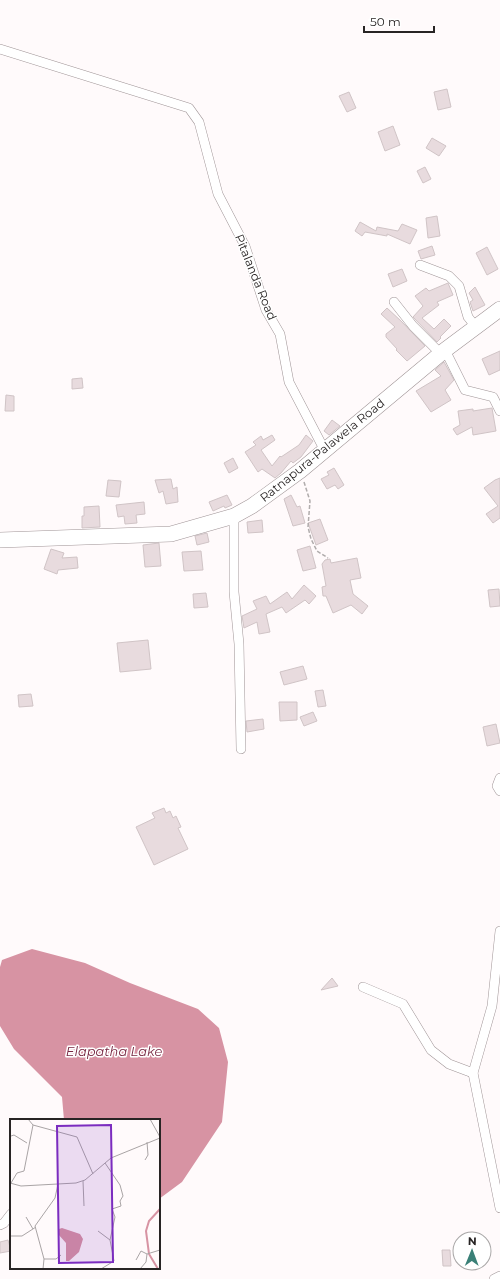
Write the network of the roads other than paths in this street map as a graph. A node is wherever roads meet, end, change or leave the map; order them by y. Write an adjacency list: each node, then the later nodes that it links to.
1 (0, 49): 8 (street, Pitalanda Road)
2 (420, 265): 5 (street)
3 (394, 302): 6 (street)
4 (500, 309): 5 (main road, Ratnapura-Palawela Road)
5 (476, 327): 6 (main road, Ratnapura-Palawela Road)
6 (443, 352): 7 (street); 8 (main road, Ratnapura-Palawela Road)
7 (500, 410)
8 (325, 451): 9 (main road, Ratnapura-Palawela Road)
9 (234, 516): 10 (main road, Ratnapura-Palawela Road); 11 (street)
10 (1, 542)
11 (241, 748)
12 (500, 778): 13 (street)
13 (500, 791)
14 (500, 932): 16 (street)
15 (363, 987): 16 (street)
16 (473, 1073): 17 (street)
17 (500, 1208)
18 (10, 1215): 19 (street)
19 (0, 1225)
20 (500, 1276): 21 (street)
21 (494, 1279)

